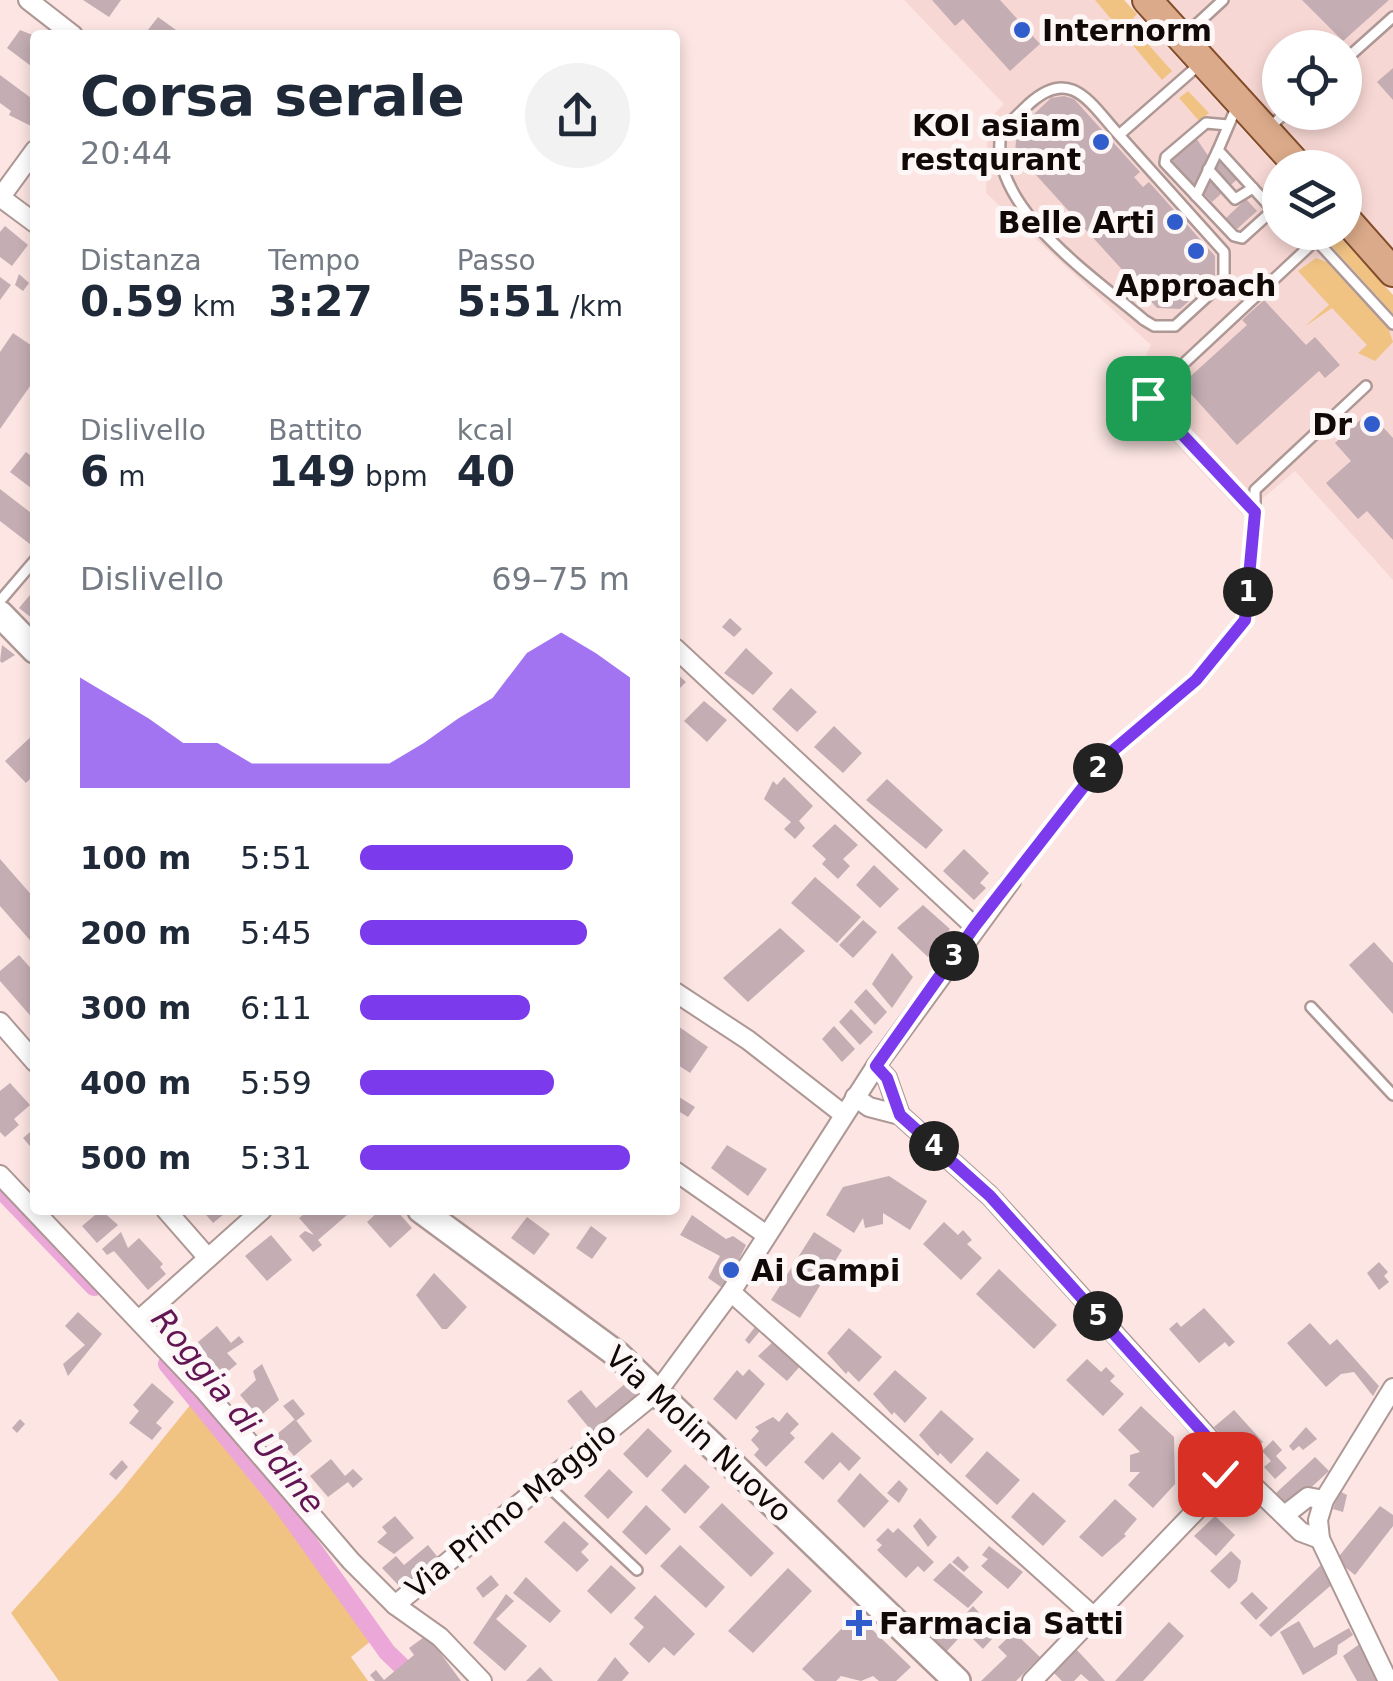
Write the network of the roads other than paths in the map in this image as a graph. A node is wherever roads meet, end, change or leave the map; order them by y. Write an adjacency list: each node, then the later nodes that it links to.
1 (28, 0): 5 (street)
2 (1146, 0): 6 (main road)
3 (1223, 0): 6 (lane)
4 (1393, 17): 7 (lane)
5 (67, 30)
6 (1182, 38): 8 (main road)
7 (1362, 45)
8 (1203, 62): 9 (main road); 11 (lane)
9 (1234, 113): 10 (main road); 12 (lane); 16 (lane)
10 (1262, 119)
11 (1119, 135): 11 (lane)
12 (1218, 150): 14 (lane); 15 (lane)
13 (30, 157): 18 (street)
14 (1208, 169): 15 (lane); 16 (lane)
15 (1253, 188): 17 (lane)
16 (1196, 196): 20 (lane)
17 (1262, 196)
18 (0, 198): 19 (street)
19 (30, 219)
20 (1262, 221)
21 (1362, 237): 24 (main road)
22 (1305, 250): 26 (lane)
23 (1332, 250): 25 (lane)
24 (1393, 272)
25 (1393, 324)
26 (1178, 368)
27 (1366, 386): 28 (lane)
28 (1255, 512)
29 (30, 566): 30 (lane)
30 (0, 601)
31 (0, 614): 32 (main road)
32 (30, 645)
33 (680, 653): 35 (street)
34 (1012, 881): 35 (street, Via Primo Maggio)
35 (975, 926): 40 (street, Via Primo Maggio)
36 (680, 995): 43 (street)
37 (1311, 1008): 41 (lane)
38 (0, 1022): 39 (street)
39 (30, 1056)
40 (876, 1066): 42 (street, Via Primo Maggio); 44 (street)
41 (1393, 1096)
42 (855, 1097): 43 (street, Via Primo Maggio); 44 (street)
43 (843, 1114): 52 (street, Via Primo Maggio)
44 (900, 1115): 58 (street)
45 (0, 1175): 47 (street)
46 (680, 1175): 52 (street)
47 (30, 1206)
48 (38, 1215): 55 (street)
49 (170, 1215): 53 (street)
50 (256, 1215): 53 (street)
51 (429, 1215): 57 (main road, Via Molin Nuovo)
52 (765, 1234): 54 (street, Via Primo Maggio)
53 (208, 1258): 55 (street)
54 (731, 1292): 57 (street, Via Primo Maggio); 67 (street)
55 (139, 1320): 66 (street)
56 (1393, 1388): 62 (street)
57 (658, 1391): 59 (street, Via Primo Maggio); 69 (main road, Via Molin Nuovo)
58 (1214, 1445): 60 (street); 61 (street)
59 (544, 1483): 65 (lane); 66 (street, Via Primo Maggio)
60 (1255, 1488): 61 (street); 63 (street)
61 (1209, 1497): 67 (street)
62 (1324, 1500): 63 (street); 64 (street)
63 (1286, 1514): 64 (street)
64 (1320, 1540): 71 (street)
65 (637, 1570)
66 (396, 1605): 68 (street)
67 (1094, 1617): 70 (street)
68 (482, 1681)
69 (957, 1681)
70 (1032, 1681)
71 (1388, 1681)

